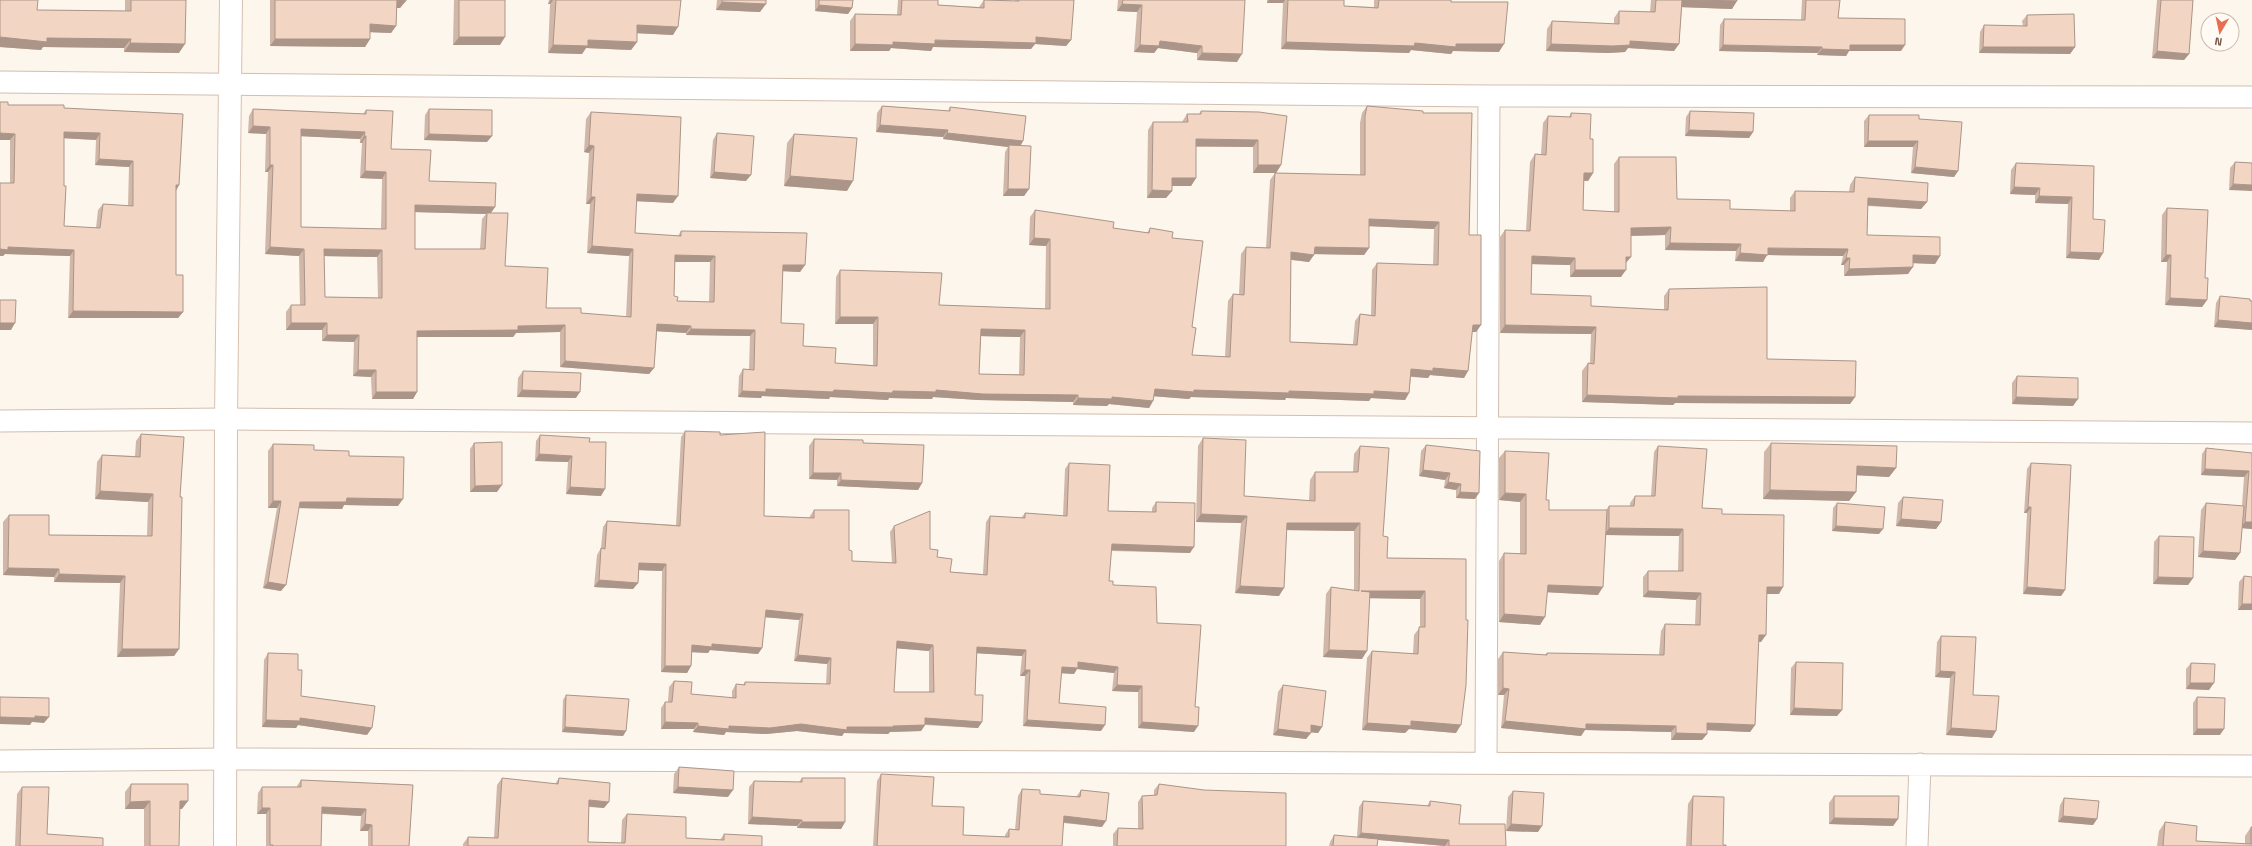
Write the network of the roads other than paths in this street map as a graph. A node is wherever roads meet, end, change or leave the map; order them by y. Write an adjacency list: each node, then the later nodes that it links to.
1 (231, 0): 3 (main road)
2 (0, 82): 3 (street)
3 (230, 84): 4 (street); 6 (main road)
4 (1489, 96): 5 (street); 8 (street)
5 (2252, 97)
6 (226, 419): 7 (street); 8 (street); 10 (main road)
7 (0, 421)
8 (1488, 428): 9 (street); 12 (street)
9 (2252, 433)
10 (226, 759): 11 (street); 12 (street); 15 (main road)
11 (0, 760)
12 (1486, 763): 13 (street)
13 (1920, 764): 14 (street); 16 (street)
14 (2252, 766)
15 (225, 846)
16 (1917, 846)

